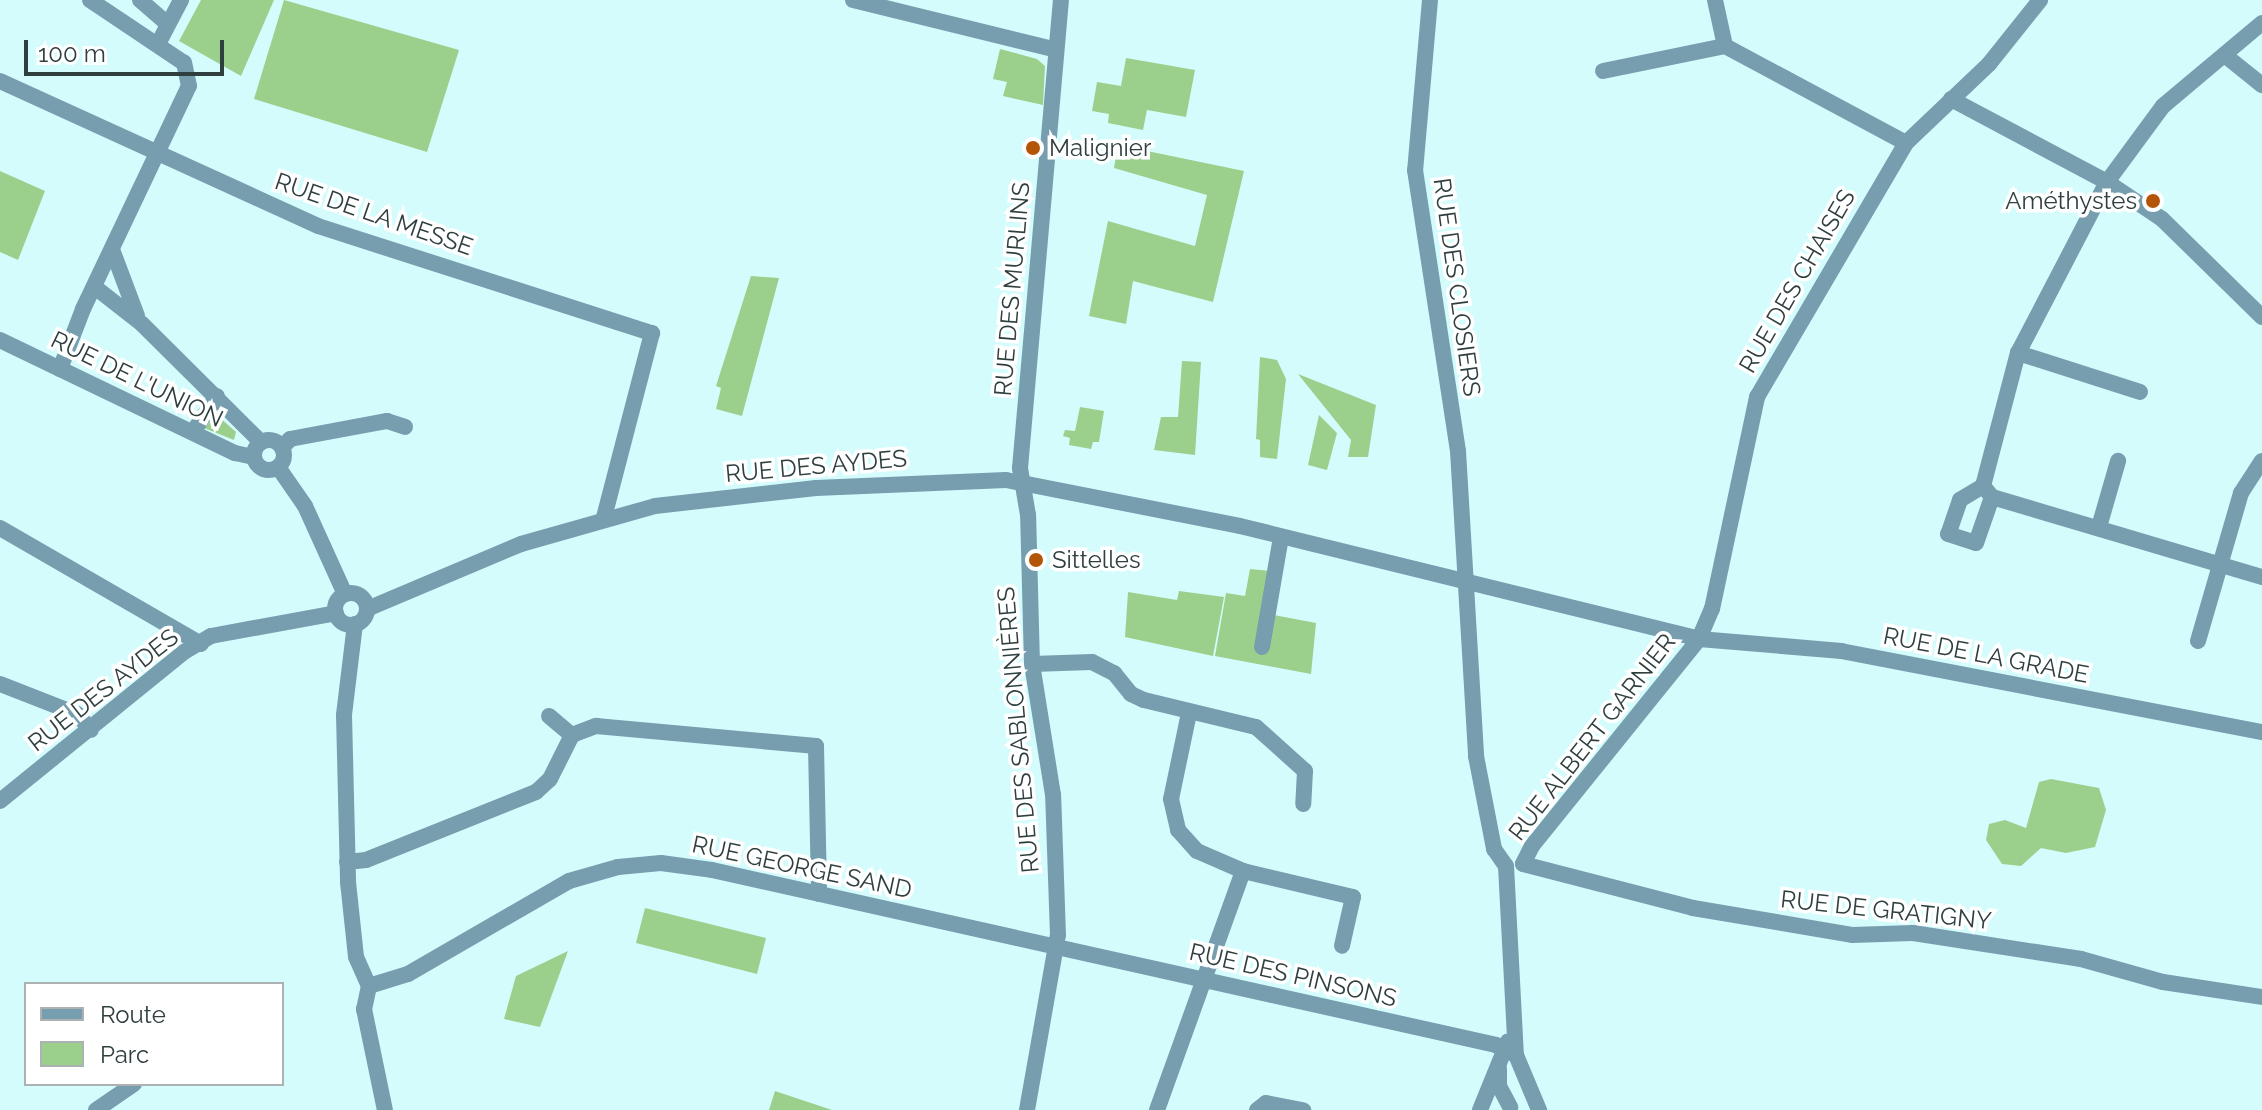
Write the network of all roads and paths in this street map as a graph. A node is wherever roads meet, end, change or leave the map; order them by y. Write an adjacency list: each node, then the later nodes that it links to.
1 (90, 0): 11 (street)
2 (140, 0): 10 (street)
3 (181, 0): 10 (street)
4 (853, 0): 13 (street)
5 (1061, 0): 13 (street, RUE DES MURLINS)
6 (1430, 0): 45 (street, RUE DES CLOSIERS)
7 (1715, 0): 12 (street)
8 (2040, 0): 18 (street, RUE DES CHAISES)
9 (2262, 23): 14 (street)
10 (168, 24): 11 (street)
11 (158, 44): 20 (street)
12 (1725, 46): 15 (street); 19 (street)
13 (1056, 50): 38 (street, RUE DES MURLINS)
14 (2227, 57): 17 (street); 21 (street)
15 (1603, 71)
16 (0, 81): 20 (street, RUE DE LA MESSE)
17 (2262, 85)
18 (1951, 99): 19 (street, RUE DES CHAISES); 21 (street)
19 (1906, 143): 50 (street, RUE DES CHAISES)
20 (160, 153): 22 (street); 39 (street, RUE DE LA MESSE)
21 (2107, 182): 24 (street); 27 (street)
22 (113, 252): 23 (street); 25 (street)
23 (96, 288): 25 (street); 28 (street)
24 (2262, 317)
25 (142, 324): 30 (street)
26 (0, 340): 28 (street, RUE DE L'UNION)
27 (2018, 353): 29 (street); 40 (street)
28 (60, 369): 32 (street, RUE DE L'UNION)
29 (2140, 392)
30 (217, 396): 32 (street); 34 (street)
31 (405, 427): 33 (street)
32 (193, 432): 34 (street, RUE DE L'UNION)
33 (282, 448): 34 (street); 37 (street)
34 (257, 450): 37 (street)
35 (2118, 461): 40 (street)
36 (2262, 461): 43 (street)
37 (278, 467): 46 (street)
38 (1024, 486): 39 (street, RUE DES AYDES); 42 (street, RUE DES AYDES); 54 (street, RUE DES SABLONNIÈRES)
39 (604, 517): 47 (street, RUE DES AYDES)
40 (2099, 527): 43 (street)
41 (0, 528): 52 (street)
42 (1281, 537): 45 (street, RUE DES AYDES); 53 (street)
43 (2220, 565): 44 (street); 51 (street)
44 (2262, 577)
45 (1468, 582): 50 (street, RUE DE LA GRADE); 64 (street, RUE DES CLOSIERS)
46 (345, 594): 47 (street); 48 (street)
47 (367, 609): 49 (street)
48 (336, 613): 49 (street); 52 (street, RUE DES AYDES)
49 (355, 624): 63 (street)
50 (1699, 639): 59 (street, RUE DE LA GRADE); 64 (street, RUE ALBERT GARNIER)
51 (2198, 641)
52 (201, 644): 58 (street, RUE DES AYDES)
53 (1262, 647)
54 (1032, 664): 56 (street); 68 (street, RUE DES SABLONNIÈRES)
55 (0, 684): 58 (street)
56 (1189, 713): 62 (street); 65 (street)
57 (549, 716): 60 (street)
58 (91, 730): 61 (street, RUE DES AYDES)
59 (2262, 732)
60 (572, 735): 63 (street); 66 (street)
61 (0, 801)
62 (1303, 804)
63 (347, 862): 70 (street)
64 (1515, 865): 71 (street, RUE DE GRATIGNY); 72 (street)
65 (1243, 871): 67 (street); 69 (street)
66 (819, 894): 68 (street, RUE GEORGE SAND); 70 (street, RUE GEORGE SAND)
67 (1342, 946)
68 (1058, 949): 69 (street, RUE DES PINSONS); 78 (street, RUE DES SABLONNIÈRES)
69 (1207, 981): 72 (street, RUE DES PINSONS); 79 (street)
70 (369, 986): 77 (street)
71 (2262, 997)
72 (1511, 1053): 73 (street); 84 (street)
73 (1499, 1067): 75 (street); 82 (street)
74 (131, 1086): 76 (street)
75 (1501, 1108): 83 (street)
76 (96, 1110)
77 (385, 1110)
78 (1027, 1110)
79 (1157, 1110)
80 (1257, 1110): 81 (street)
81 (1303, 1110)
82 (1480, 1110)
83 (1530, 1110)
84 (1539, 1110)

